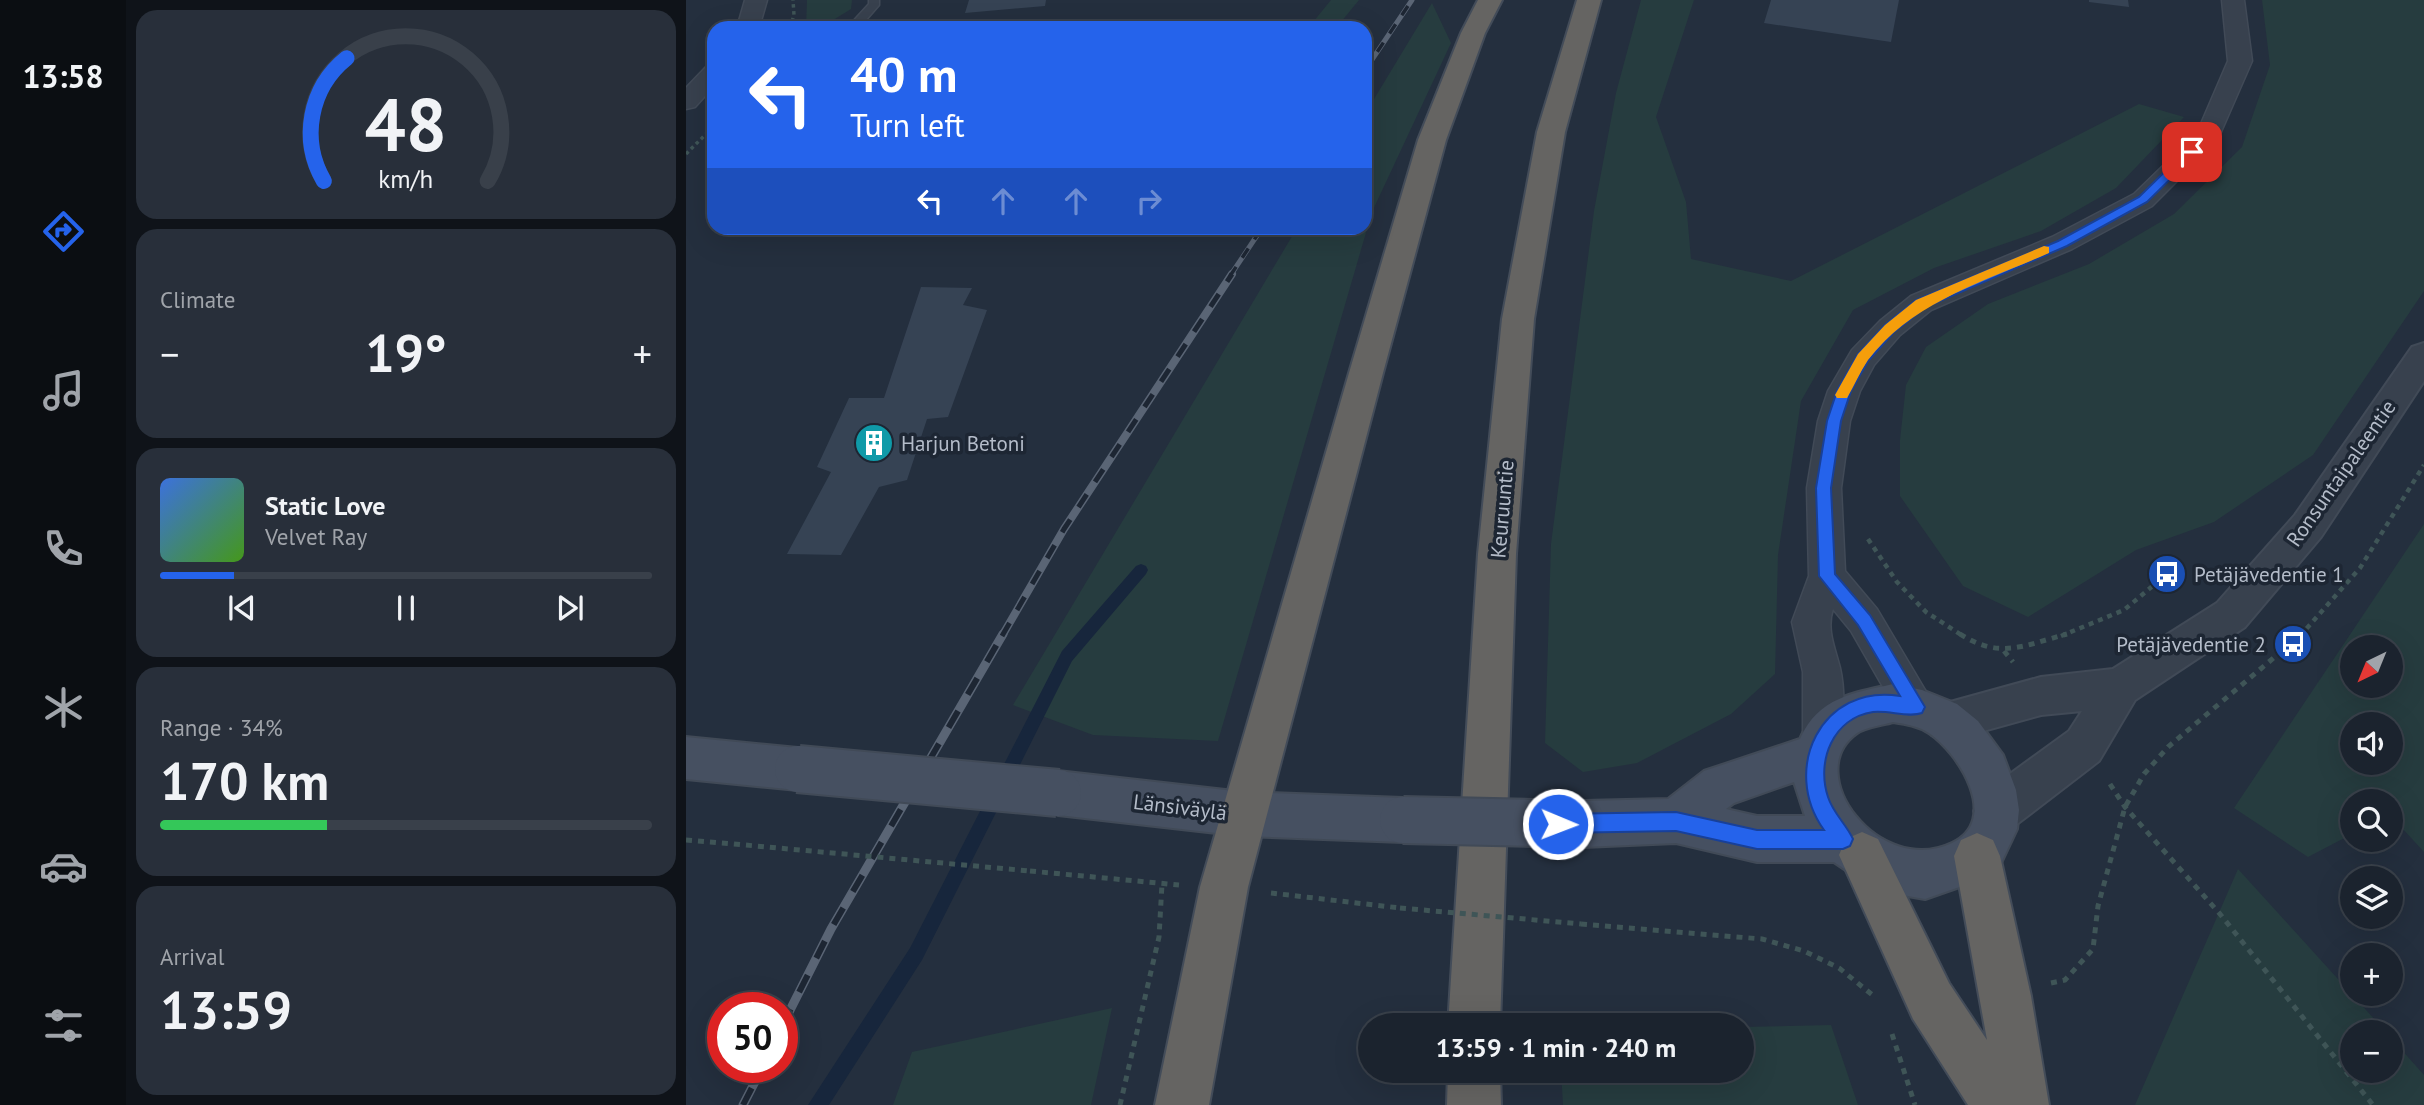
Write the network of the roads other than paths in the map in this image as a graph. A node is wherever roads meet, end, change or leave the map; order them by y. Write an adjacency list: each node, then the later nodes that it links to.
1 (756, 0): 6 (street)
2 (874, 0): 7 (lane)
3 (1490, 0): 17 (highway)
4 (1589, 0): 21 (highway, Keuruuntie)
5 (2233, 0): 11 (street)
6 (750, 21)
7 (859, 21)
8 (707, 80): 9 (street)
9 (686, 102)
10 (2424, 355): 12 (street, Ronsuntaipaleentie)
11 (1827, 576): 13 (street); 14 (street)
12 (2120, 687): 13 (street, Ronsuntaipaleentie); 16 (street, Ronsuntaipaleentie)
13 (1932, 714): 14 (main road); 16 (main road)
14 (1820, 746): 18 (main road); 19 (main road)
15 (686, 758): 17 (main road, Länsiväylä, bridge)
16 (1997, 811): 20 (main road)
17 (1243, 814): 18 (main road, Länsiväylä, bridge); 23 (highway)
18 (1676, 821): 19 (main road, Länsiväylä)
19 (1852, 847): 20 (main road); 25 (highway)
20 (1977, 856): 26 (highway)
21 (1475, 1013)
22 (1474, 1083): 24 (highway)
23 (1182, 1105)
24 (1474, 1105)
25 (1999, 1105)
26 (2022, 1105)

